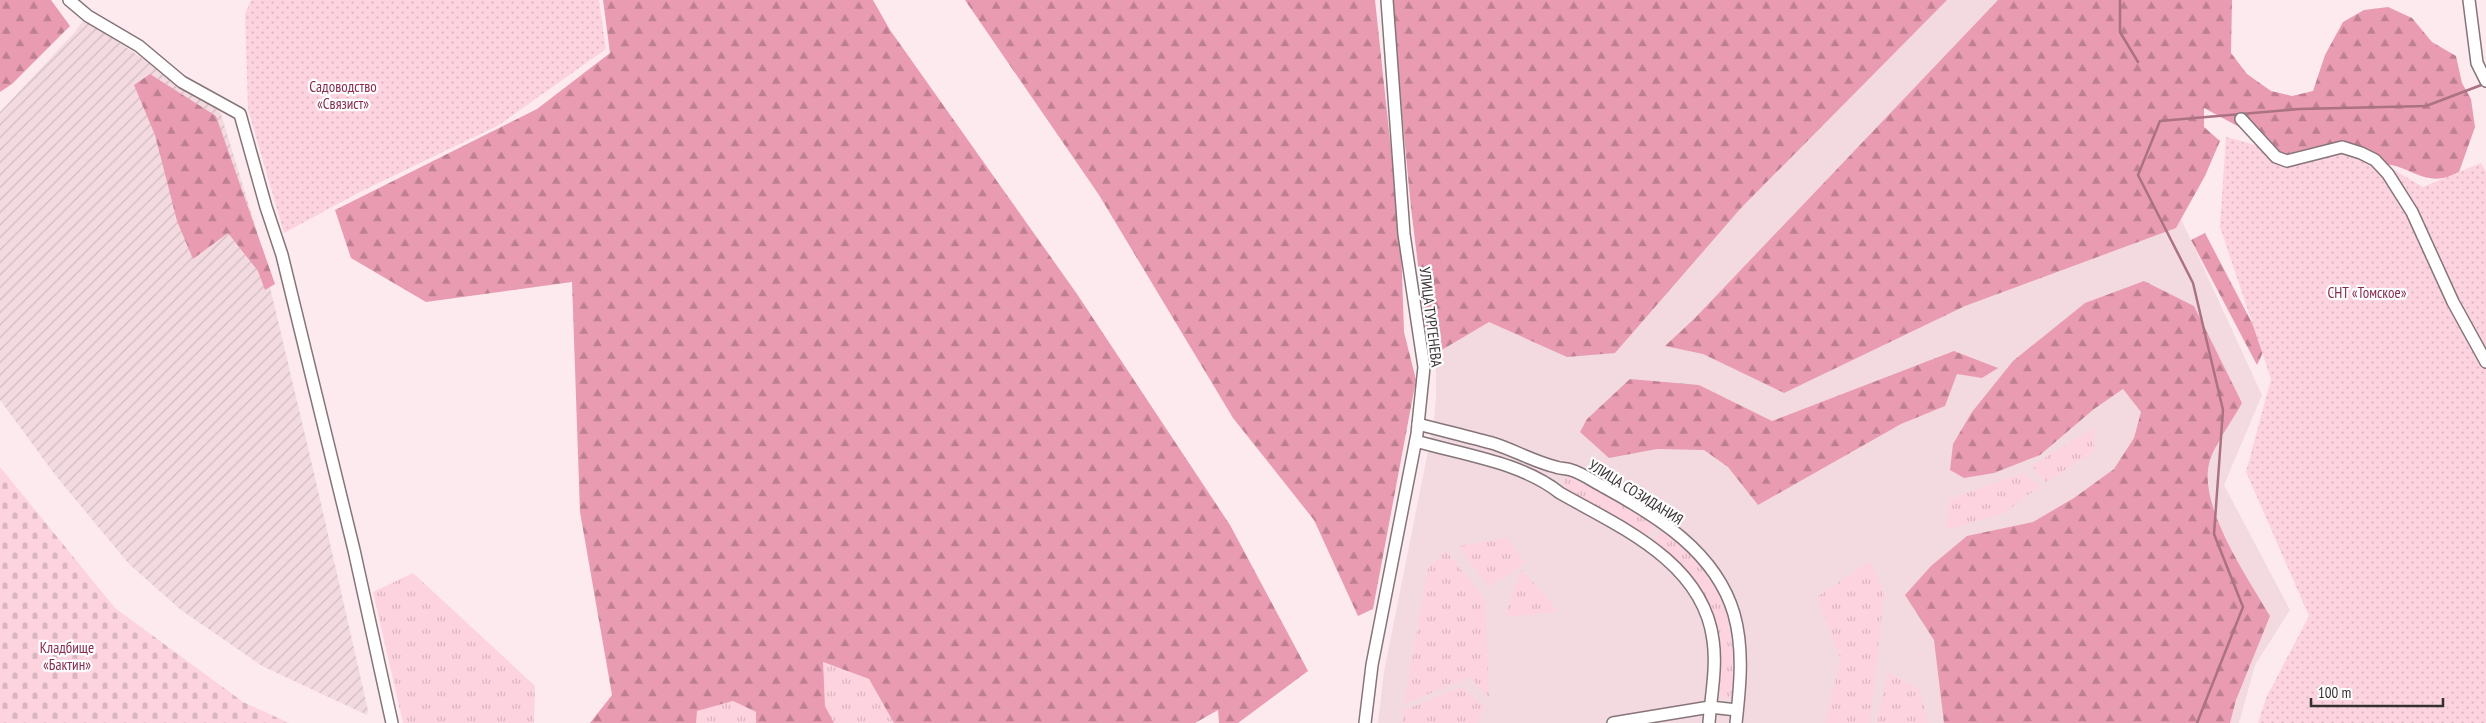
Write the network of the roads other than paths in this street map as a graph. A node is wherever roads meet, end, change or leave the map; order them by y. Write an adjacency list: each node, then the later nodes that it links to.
1 (69, 0): 13 (street)
2 (1387, 0): 7 (street, УЛИЦА ТУРГЕНЕВА)
3 (2469, 0): 4 (street)
4 (2486, 81)
5 (2241, 119): 6 (street)
6 (2486, 362)
7 (1418, 424): 8 (street, УЛИЦА ТУРГЕНЕВА); 9 (street, УЛИЦА СОЗИДАНИЯ)
8 (1416, 441): 10 (street); 14 (street, УЛИЦА ТУРГЕНЕВА)
9 (1570, 469): 10 (street); 12 (street, УЛИЦА СОЗИДАНИЯ)
10 (1560, 493): 11 (street)
11 (1710, 707): 12 (street); 15 (street); 16 (street)
12 (1737, 710): 17 (street, УЛИЦА СОЗИДАНИЯ)
13 (392, 723)
14 (1365, 723)
15 (1613, 723)
16 (1709, 723)
17 (1736, 723)

